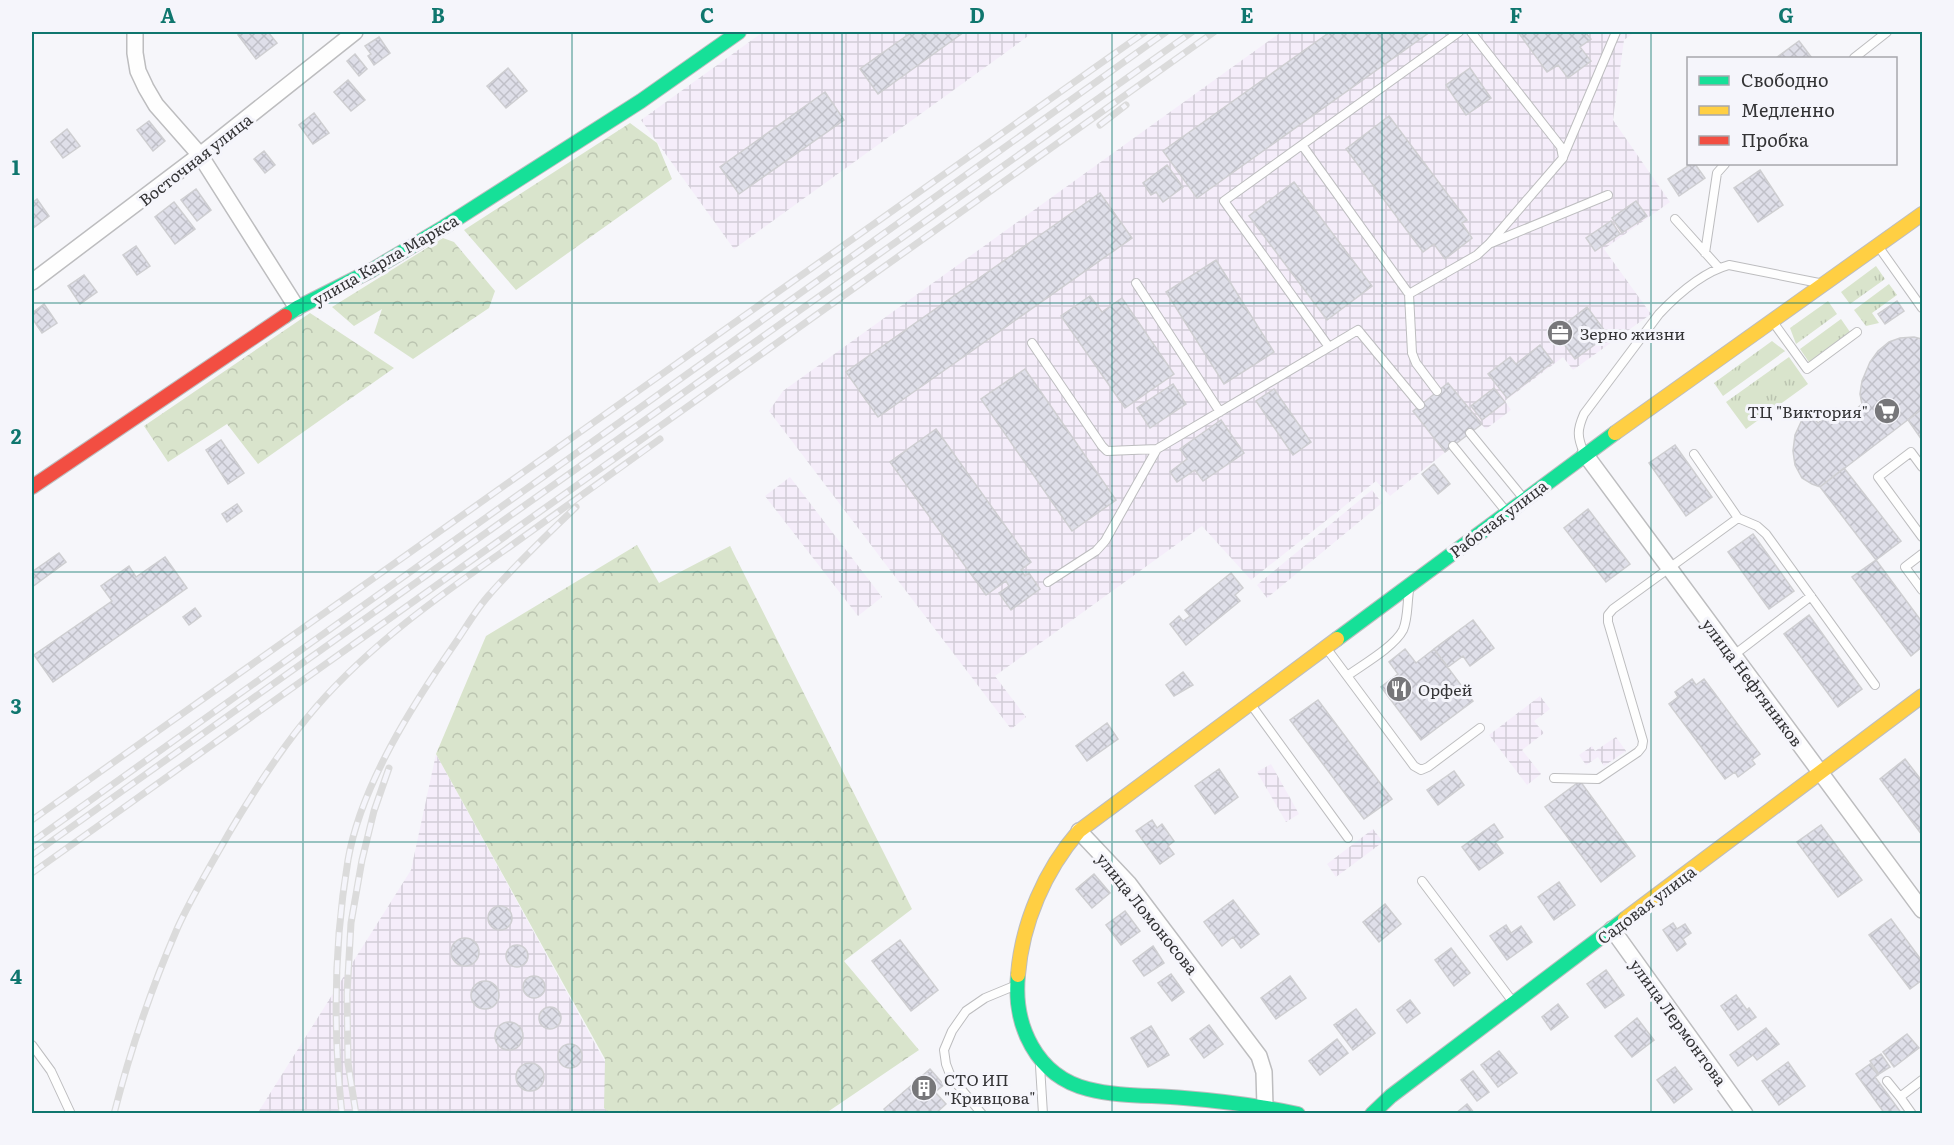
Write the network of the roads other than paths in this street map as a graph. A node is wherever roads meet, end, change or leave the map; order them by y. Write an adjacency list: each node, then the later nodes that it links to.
1 (135, 32): 10 (street)
2 (355, 32): 10 (street, Восточная улица)
3 (739, 32): 24 (street, улица Карла Маркса)
4 (1459, 32): 9 (lane)
5 (1471, 32): 11 (lane)
6 (1616, 32): 11 (lane)
7 (1887, 32): 8 (lane)
8 (1855, 57)
9 (1302, 145): 23 (lane); 29 (lane)
10 (200, 155): 20 (street, Восточная улица); 24 (street)
11 (1563, 158): 16 (lane)
12 (1724, 165): 18 (lane)
13 (1608, 195): 16 (lane)
14 (1923, 214): 17 (street, Рабочая улица)
15 (1675, 219): 18 (lane)
16 (1489, 244): 23 (lane)
17 (1878, 245): 22 (street, Рабочая улица); 25 (lane)
18 (1705, 253): 19 (lane)
19 (1719, 268): 22 (lane); 36 (lane)
20 (32, 282)
21 (1136, 283): 32 (lane)
22 (1824, 284): 26 (street, Рабочая улица)
23 (1409, 294): 30 (lane)
24 (297, 308): 39 (street, улица Карла Маркса)
25 (1923, 308)
26 (1772, 321): 27 (lane); 36 (street, Рабочая улица)
27 (1857, 332)
28 (1032, 343): 35 (lane)
29 (1329, 347): 31 (lane); 32 (lane)
30 (1437, 391)
31 (1420, 405)
32 (1220, 412): 35 (lane)
33 (1470, 433): 40 (lane)
34 (1453, 446): 41 (lane)
35 (1157, 450): 46 (lane)
36 (1585, 454): 40 (street, Рабочая улица); 45 (street, улица Нефтяников)
37 (1694, 454): 42 (lane)
38 (1923, 467): 43 (lane)
39 (32, 487)
40 (1524, 499): 41 (street, Рабочая улица)
41 (1507, 512): 47 (street, Рабочая улица)
42 (1738, 518): 45 (lane); 49 (lane)
43 (1923, 537)
44 (1923, 554): 48 (lane)
45 (1669, 568): 51 (street, улица Нефтяников); 58 (lane)
46 (1048, 582)
47 (1409, 584): 50 (street, Рабочая улица); 52 (lane)
48 (1923, 590)
49 (1811, 597): 51 (lane); 53 (lane)
50 (1325, 647): 52 (lane); 55 (street, Рабочая улица)
51 (1734, 655): 57 (street, улица Нефтяников)
52 (1347, 676): 56 (lane)
53 (1875, 685)
54 (1923, 696): 57 (street, Садовая улица)
55 (1249, 703): 59 (street, Рабочая улица); 60 (lane)
56 (1480, 728)
57 (1820, 772): 62 (street, улица Нефтяников); 63 (street, Садовая улица)
58 (1554, 778)
59 (1080, 831): 64 (street); 71 (street, улица Ломоносова)
60 (1348, 838)
61 (1422, 881): 65 (lane)
62 (1923, 910)
63 (1612, 929): 65 (street, Садовая улица); 77 (street, улица Лермонтова)
64 (1016, 985): 67 (street); 73 (lane)
65 (1513, 1003): 76 (street, Садовая улица)
66 (32, 1045): 72 (lane)
67 (1040, 1058): 71 (street); 74 (lane)
68 (1923, 1080): 70 (lane)
69 (1887, 1082): 70 (lane)
70 (1900, 1097): 78 (lane)
71 (1264, 1107): 75 (street)
72 (71, 1113)
73 (982, 1113)
74 (1043, 1113)
75 (1298, 1113)
76 (1372, 1113)
77 (1745, 1113)
78 (1912, 1113)

